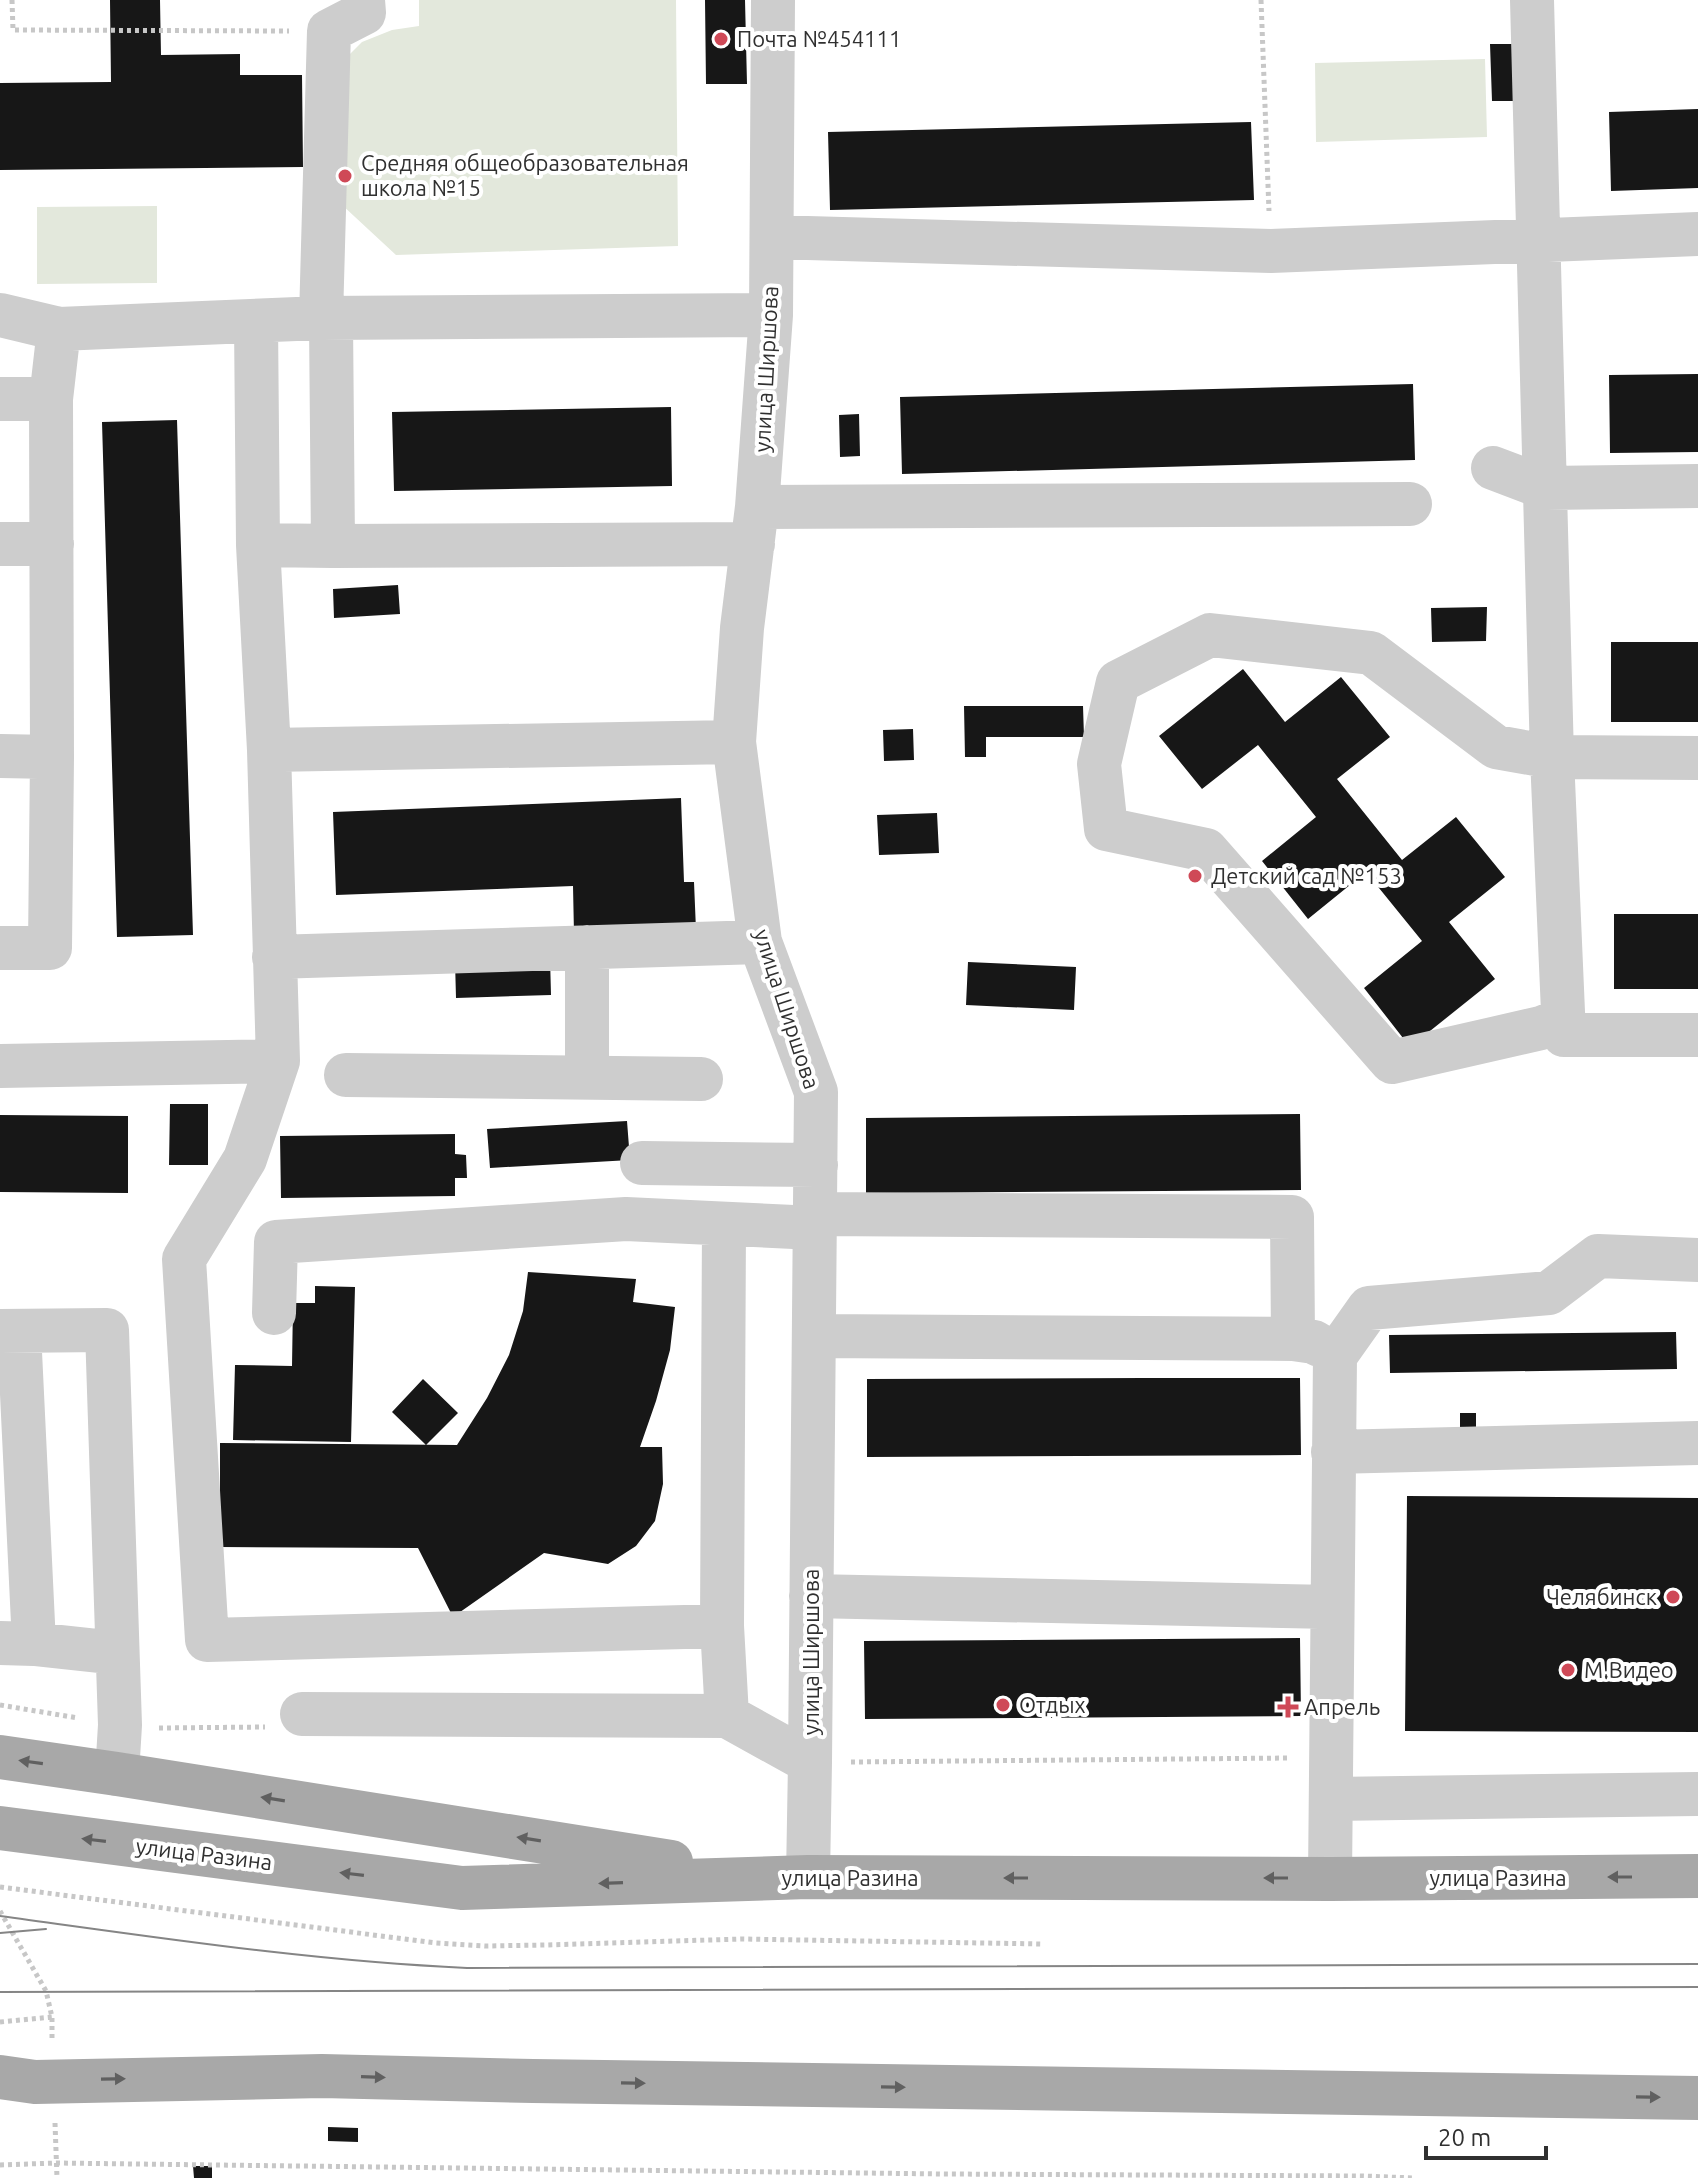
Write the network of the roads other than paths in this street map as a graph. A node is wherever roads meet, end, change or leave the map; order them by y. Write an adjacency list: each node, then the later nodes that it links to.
1 (363, 0): 9 (street)
2 (773, 0): 5 (street, улица Ширшова)
3 (1532, 0): 6 (street)
4 (1698, 234): 6 (street)
5 (772, 237): 6 (street); 8 (street, улица Ширшова)
6 (1537, 239): 16 (street)
7 (0, 315): 11 (street)
8 (771, 315): 9 (street); 18 (street, улица Ширшова)
9 (326, 319): 10 (street); 22 (street)
10 (256, 321): 11 (street); 21 (street)
11 (59, 329): 13 (street)
12 (0, 399): 13 (street)
13 (51, 399): 20 (street)
14 (1493, 468): 16 (street)
15 (1698, 486): 16 (street)
16 (1546, 488): 27 (street)
17 (1410, 504): 18 (street)
18 (755, 525): 22 (street); 23 (street, улица Ширшова)
19 (0, 544): 20 (street)
20 (52, 544): 26 (street)
21 (258, 545): 22 (street); 24 (street)
22 (333, 546)
23 (734, 742): 24 (street); 29 (street, улица Ширшова)
24 (269, 750): 32 (street)
25 (0, 756): 26 (street)
26 (52, 757): 31 (street)
27 (1552, 757): 28 (street); 33 (street); 33 (street)
28 (1698, 758)
29 (760, 942): 30 (street); 41 (street, улица Ширшова)
30 (587, 947): 32 (street); 38 (street)
31 (0, 948)
32 (274, 957): 35 (street)
33 (1563, 1019): 34 (street)
34 (1698, 1035)
35 (278, 1061): 36 (street); 54 (street)
36 (0, 1066)
37 (346, 1075): 38 (street)
38 (587, 1078): 39 (street)
39 (701, 1079)
40 (642, 1163): 41 (street)
41 (816, 1165): 42 (street, улица Ширшова)
42 (816, 1221): 43 (street); 47 (street, улица Ширшова); 48 (street)
43 (724, 1224): 45 (street); 54 (street)
44 (1698, 1260): 49 (street)
45 (274, 1313)
46 (9, 1331): 55 (street); 56 (street)
47 (815, 1336): 48 (street); 52 (street, улица Ширшова)
48 (1293, 1339): 49 (street)
49 (1335, 1356): 51 (street)
50 (1698, 1443): 51 (street)
51 (1333, 1452): 53 (street)
52 (811, 1596): 53 (street); 60 (street, улица Ширшова)
53 (1332, 1607): 63 (street)
54 (722, 1626): 58 (street)
55 (17, 1643): 56 (street)
56 (117, 1653): 61 (street)
57 (302, 1714): 58 (street)
58 (727, 1716): 60 (street)
59 (0, 1757): 61 (main road, one-way to 59)
60 (810, 1762): 66 (street, улица Ширшова)
61 (117, 1774): 66 (main road, one-way to 61)
62 (1698, 1794): 63 (street)
63 (1331, 1799): 67 (street)
64 (3, 1828): 66 (main road, улица Разина, one-way to 64)
65 (1698, 1876): 67 (main road, улица Разина, one-way to 67)
66 (790, 1878): 67 (main road, улица Разина, one-way to 66)
67 (1330, 1879)
68 (12, 2084): 69 (main road, one-way to 69)
69 (1698, 2098)

